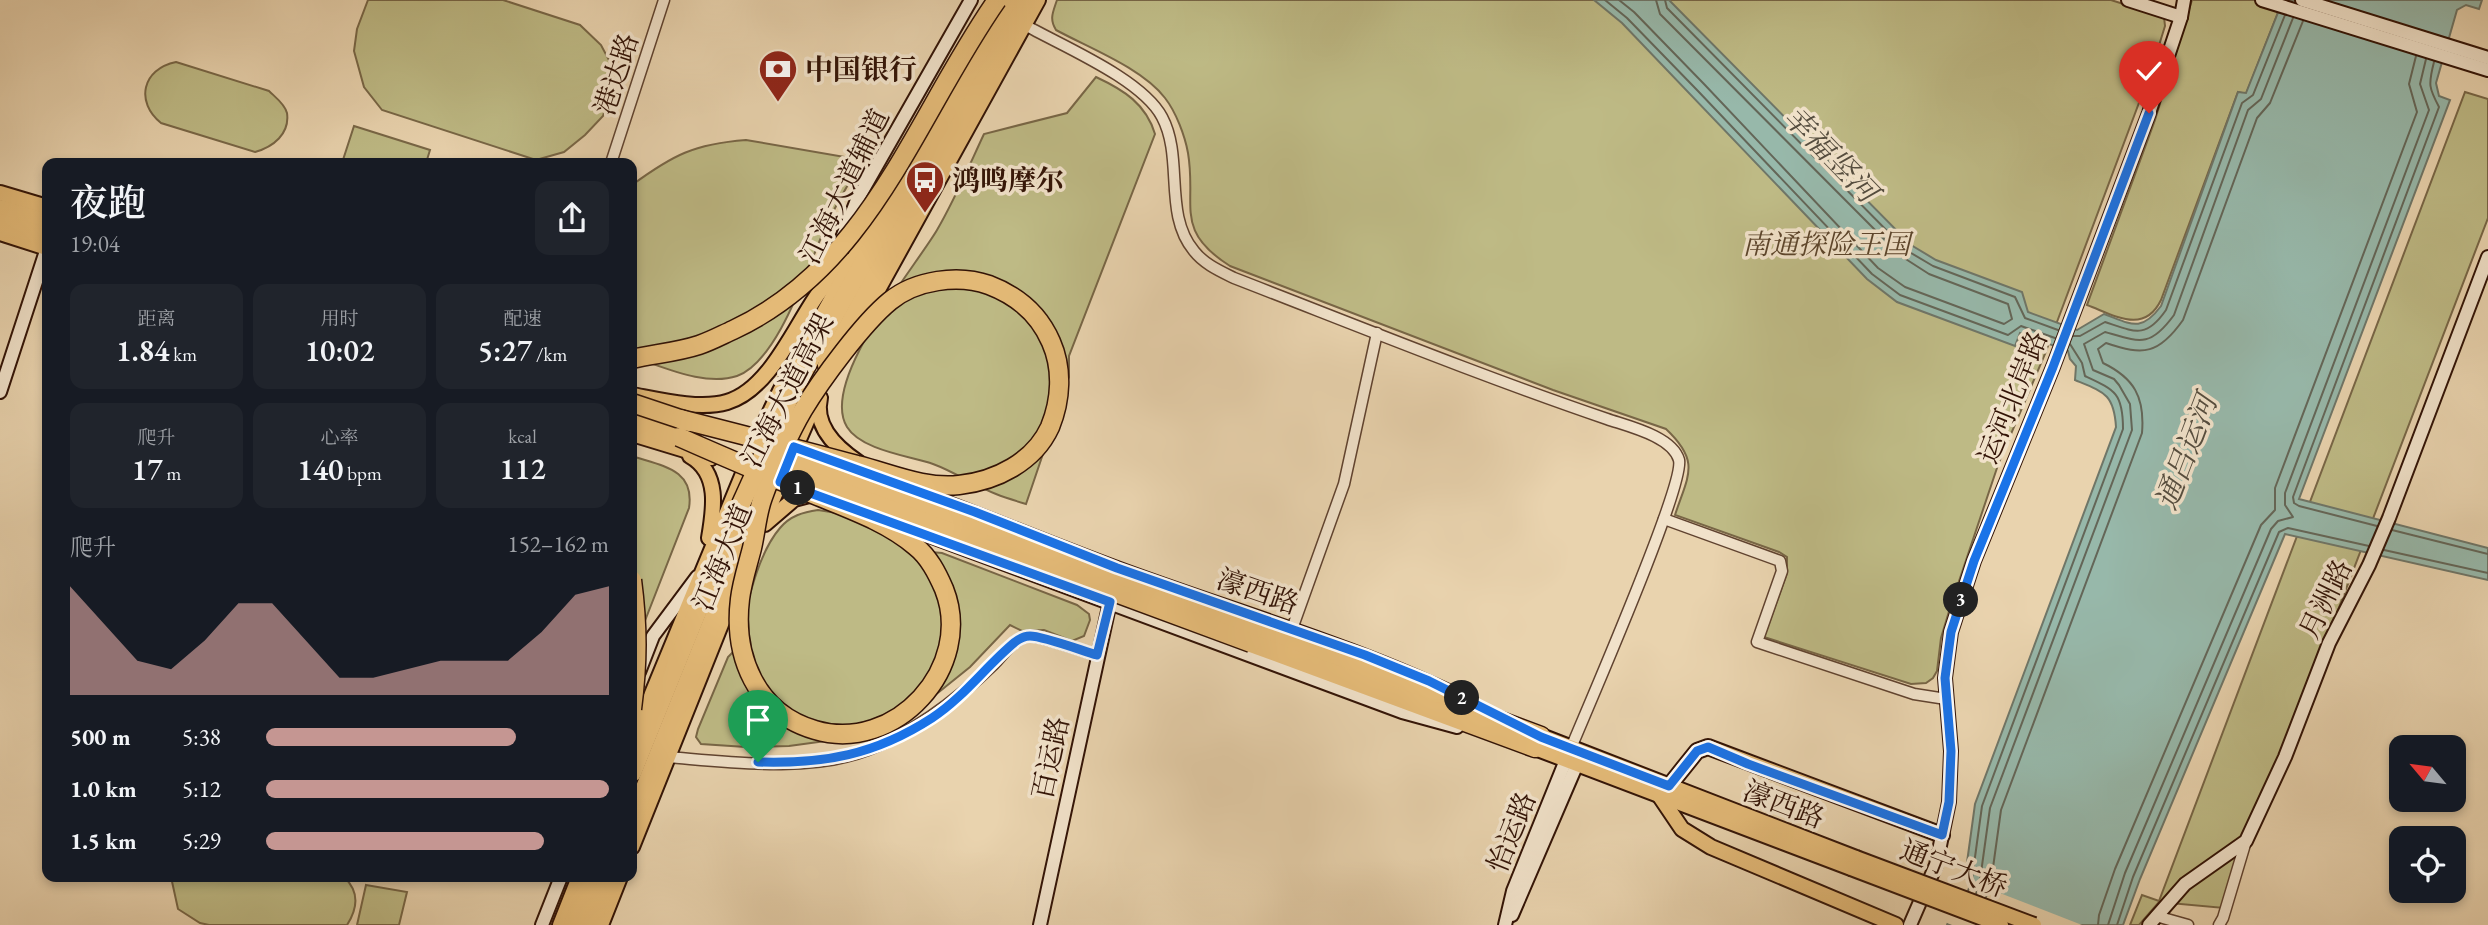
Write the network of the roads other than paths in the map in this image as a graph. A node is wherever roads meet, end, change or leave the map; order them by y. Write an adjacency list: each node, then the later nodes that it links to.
1 (664, 0): 15 (street, 港达路)
2 (971, 0): 27 (street, 江海大道辅道)
3 (997, 0): 21 (main road, 江海大道); 30 (highway, bridge)
4 (1008, 0): 61 (highway, 江海大道高架, bridge)
5 (1026, 0): 36 (highway, 江海大道高架, bridge)
6 (1038, 0): 12 (main road, 江海大道)
7 (2128, 0): 11 (street)
8 (2184, 0): 11 (street, 运河北岸路)
9 (2262, 0): 14 (street)
10 (2302, 0): 13 (street)
11 (2181, 17): 56 (street, 运河北岸路)
12 (1024, 25): 29 (street); 32 (main road, 江海大道)
13 (2488, 58)
14 (2488, 71)
15 (613, 158)
16 (0, 193): 17 (main road)
17 (42, 206)
18 (0, 209): 19 (highway)
19 (42, 222)
20 (0, 223): 23 (highway)
21 (873, 223): 27 (main road); 28 (main road, 江海大道)
22 (0, 233): 24 (main road)
23 (42, 236)
24 (42, 246)
25 (2488, 257): 66 (street, 月洲路)
26 (42, 263): 31 (street)
27 (818, 294): 28 (street, 江海大道辅道); 33 (main road)
28 (817, 324): 40 (main road, 江海大道)
29 (1377, 333): 47 (street); 52 (street)
30 (637, 358)
31 (0, 392)
32 (822, 392): 41 (main road, 江海大道); 43 (main road)
33 (637, 396)
34 (637, 397): 40 (main road)
35 (637, 406): 38 (highway, bridge)
36 (803, 411): 38 (highway, bridge); 46 (highway, 江海大道高架, bridge)
37 (637, 422): 38 (highway)
38 (675, 433): 39 (main road); 42 (main road); 46 (highway, bridge); 49 (main road); 58 (highway, bridge)
39 (637, 434)
40 (759, 435): 41 (main road); 42 (main road, 江海大道)
41 (794, 447): 43 (street, 濠西路); 44 (main road, 江海大道)
42 (744, 470): 44 (main road); 49 (main road, 江海大道)
43 (877, 476): 52 (street, 濠西路)
44 (780, 482): 45 (street, 濠西路); 48 (main road, 江海大道)
45 (813, 494): 48 (main road); 50 (street, 濠西路)
46 (762, 499): 63 (highway, 江海大道高架, bridge)
47 (1664, 519): 56 (street); 60 (street)
48 (758, 534): 59 (main road, 江海大道)
49 (703, 569): 55 (street); 57 (main road, 江海大道)
50 (1110, 602): 53 (street, 百运路); 58 (street, 濠西路)
51 (637, 617): 54 (highway, bridge)
52 (1292, 629): 58 (street, 濠西路)
53 (1097, 655): 59 (street); 81 (street, 百运路)
54 (637, 674)
55 (637, 678)
56 (1946, 699): 65 (street, 运河北岸路)
57 (637, 730)
58 (1538, 743): 60 (main road, 濠西路)
59 (667, 757): 64 (main road, 江海大道)
60 (1571, 757): 62 (main road, 濠西路); 82 (street, 怡运路)
61 (637, 761)
62 (1664, 790): 65 (main road); 67 (main road, 濠西路); 83 (main road)
63 (637, 808)
64 (637, 834)
65 (1942, 835): 84 (street, 运河北岸路)
66 (2246, 841): 74 (street, 月洲路); 88 (street)
67 (1853, 863): 85 (main road, 通宁大桥, bridge); 86 (main road, 通宁大桥, bridge)
68 (559, 882): 75 (street)
69 (577, 882): 76 (main road)
70 (582, 882): 77 (highway)
71 (590, 882): 78 (highway)
72 (607, 882): 79 (highway)
73 (618, 882): 80 (main road)
74 (2153, 920): 87 (street)
75 (542, 925)
76 (560, 925)
77 (566, 925)
78 (573, 925)
79 (590, 925)
80 (601, 925)
81 (1040, 925)
82 (1506, 925)
83 (1896, 925)
84 (1910, 925)
85 (2001, 925)
86 (2034, 925)
87 (2188, 925)
88 (2219, 925)

